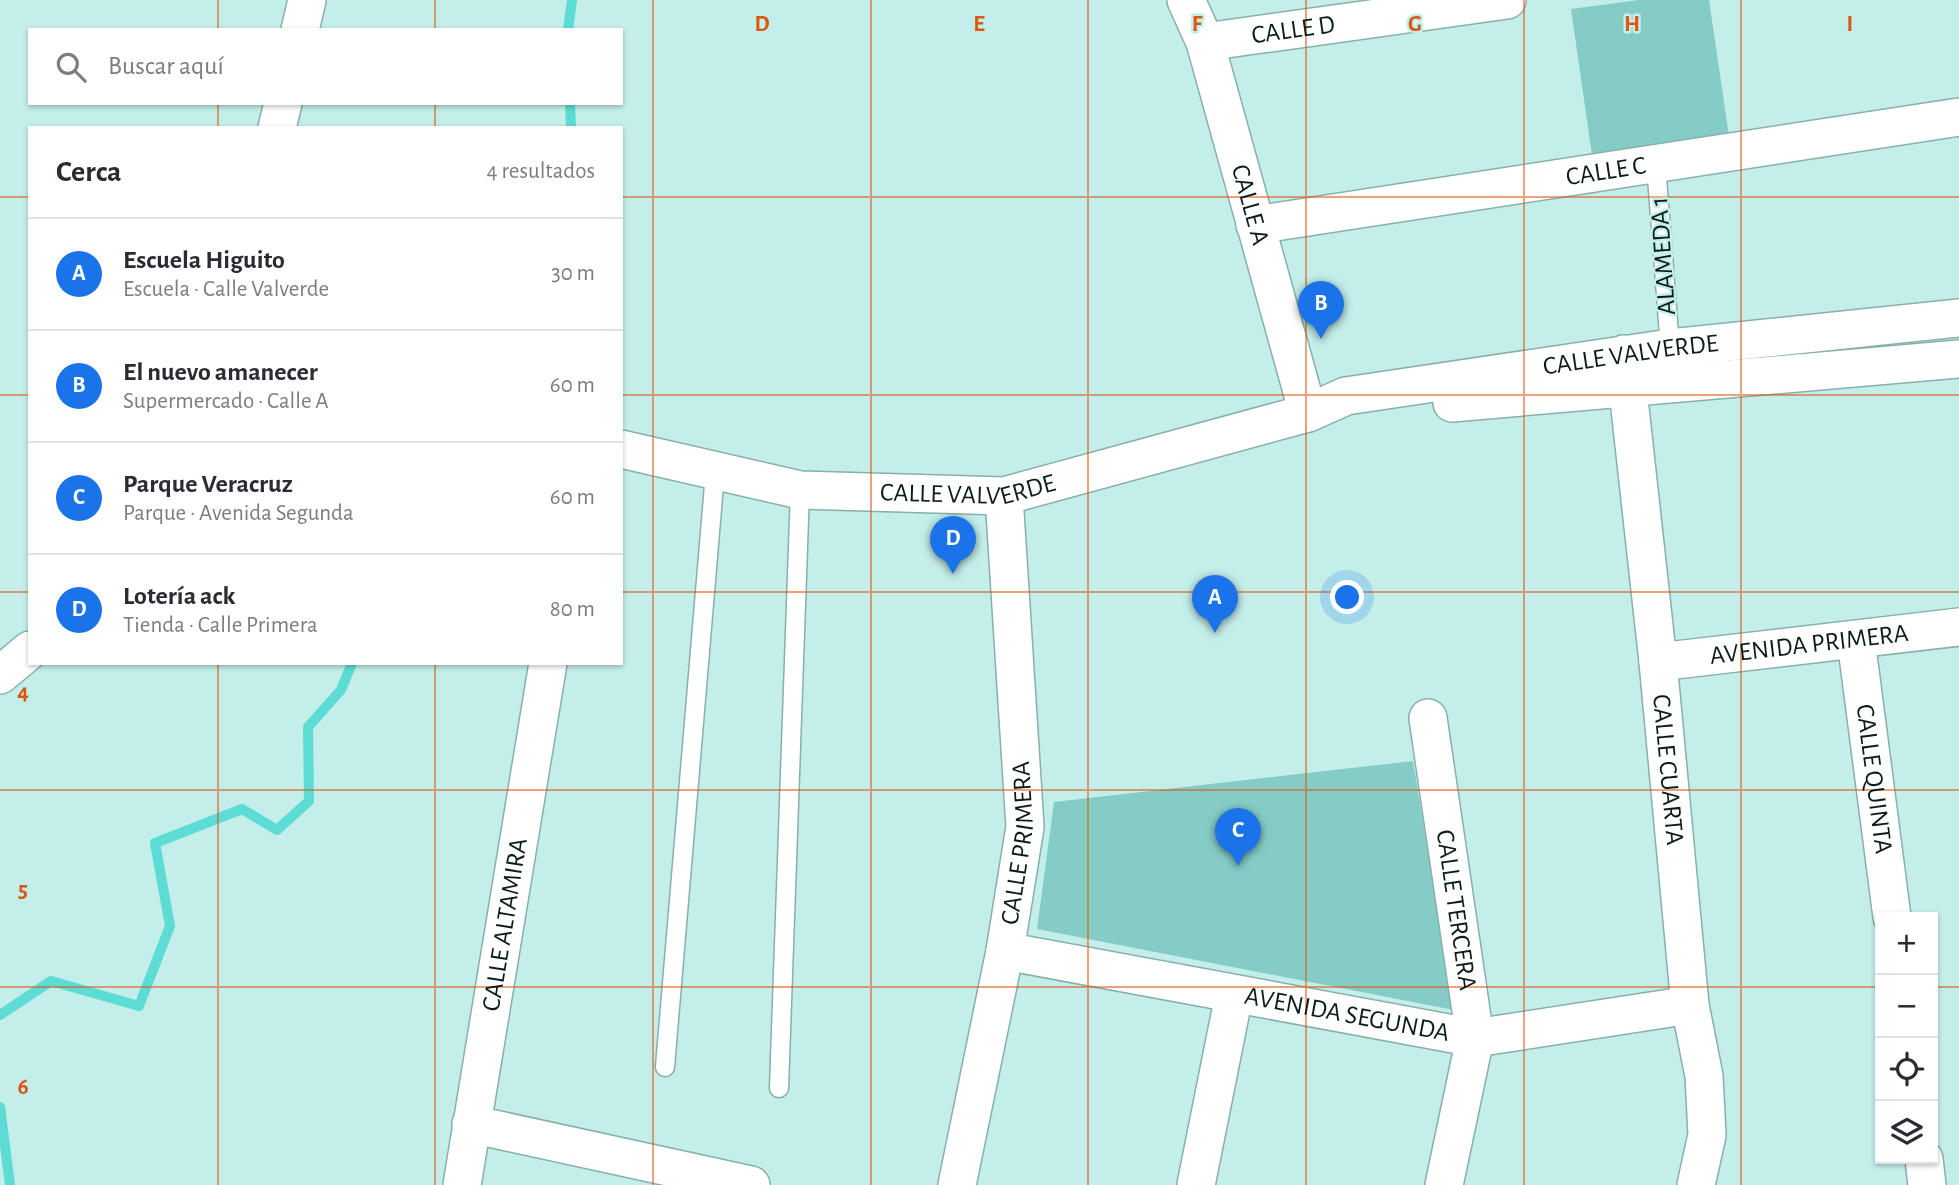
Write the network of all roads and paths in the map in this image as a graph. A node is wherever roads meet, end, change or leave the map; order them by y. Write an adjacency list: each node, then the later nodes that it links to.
1 (307, 0): 4 (street)
2 (1186, 0): 5 (street, CALLE A)
3 (1507, 0): 5 (street, CALLE D)
4 (300, 28)
5 (1205, 42): 10 (street, CALLE A)
6 (283, 105): 8 (street)
7 (1959, 117): 9 (street, CALLE C)
8 (277, 126)
9 (1656, 164): 10 (street, CALLE C); 12 (lane, ALAMEDA 1)
10 (1255, 225): 15 (street, CALLE A)
11 (1959, 318): 12 (street, CALLE VALVERDE)
12 (1670, 348): 14 (street, CALLE VALVERDE)
13 (1959, 359): 14 (street, CALLE VALVERDE)
14 (1626, 370): 15 (street, CALLE VALVERDE); 23 (street, CALLE CUARTA)
15 (1308, 414): 19 (street, CALLE VALVERDE)
16 (623, 450): 17 (street, CALLE VALVERDE)
17 (715, 473): 18 (street, CALLE VALVERDE); 32 (lane)
18 (800, 490): 19 (street, CALLE VALVERDE); 33 (lane)
19 (1004, 496): 28 (street, CALLE PRIMERA)
20 (1959, 627): 21 (street, AVENIDA PRIMERA)
21 (1856, 640): 23 (street, AVENIDA PRIMERA); 27 (street, CALLE QUINTA)
22 (28, 652): 25 (street)
23 (1658, 662): 30 (street, CALLE CUARTA)
24 (548, 665): 34 (street, CALLE ALTAMIRA)
25 (0, 675)
26 (1427, 718): 31 (street, CALLE TERCERA)
27 (1891, 912)
28 (1005, 951): 29 (street, AVENIDA SEGUNDA); 38 (street, CALLE PRIMERA)
29 (1234, 995): 31 (street, AVENIDA SEGUNDA); 39 (street)
30 (1690, 1005): 31 (street, AVENIDA SEGUNDA); 41 (street, CALLE CUARTA)
31 (1475, 1038): 40 (street, CALLE TERCERA)
32 (665, 1067)
33 (779, 1088)
34 (471, 1124): 36 (street, CALLE ALTAMIRA); 37 (street)
35 (1925, 1164): 42 (street)
36 (462, 1185)
37 (751, 1185)
38 (957, 1185)
39 (1196, 1185)
40 (1444, 1185)
41 (1696, 1185)
42 (1927, 1185)

